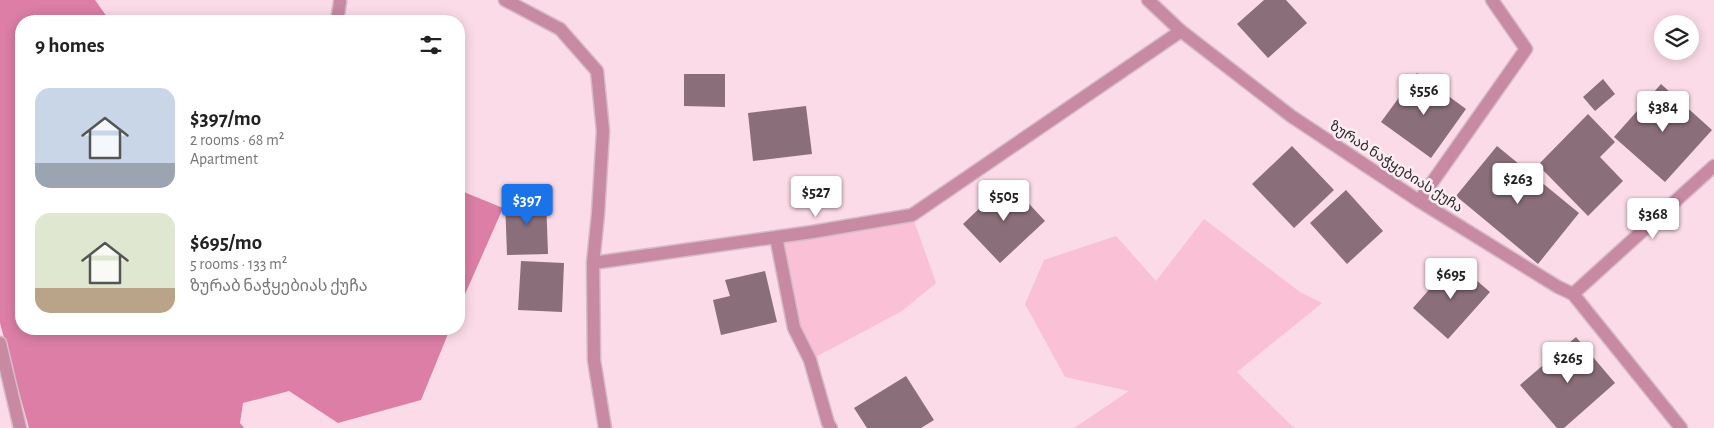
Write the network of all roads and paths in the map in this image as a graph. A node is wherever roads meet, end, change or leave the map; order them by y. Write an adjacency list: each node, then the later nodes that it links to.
1 (505, 0): 10 (street)
2 (1148, 0): 6 (street, ზურაბ ნაჭყებიას ქუჩა)
3 (1492, 0): 8 (street)
4 (341, 1): 5 (street)
5 (338, 15)
6 (1181, 31): 8 (street, ზურაბ ნაჭყებიას ქუჩა); 9 (street)
7 (1714, 166): 11 (street)
8 (1420, 201): 11 (street, ზურაბ ნაჭყებიას ქუჩა)
9 (776, 237): 10 (street); 15 (street)
10 (593, 263): 14 (street)
11 (1573, 294): 16 (street, ზურაბ ნაჭყებიას ქუჩა)
12 (0, 343): 13 (street)
13 (20, 428)
14 (605, 428)
15 (832, 428)
16 (1681, 428)

